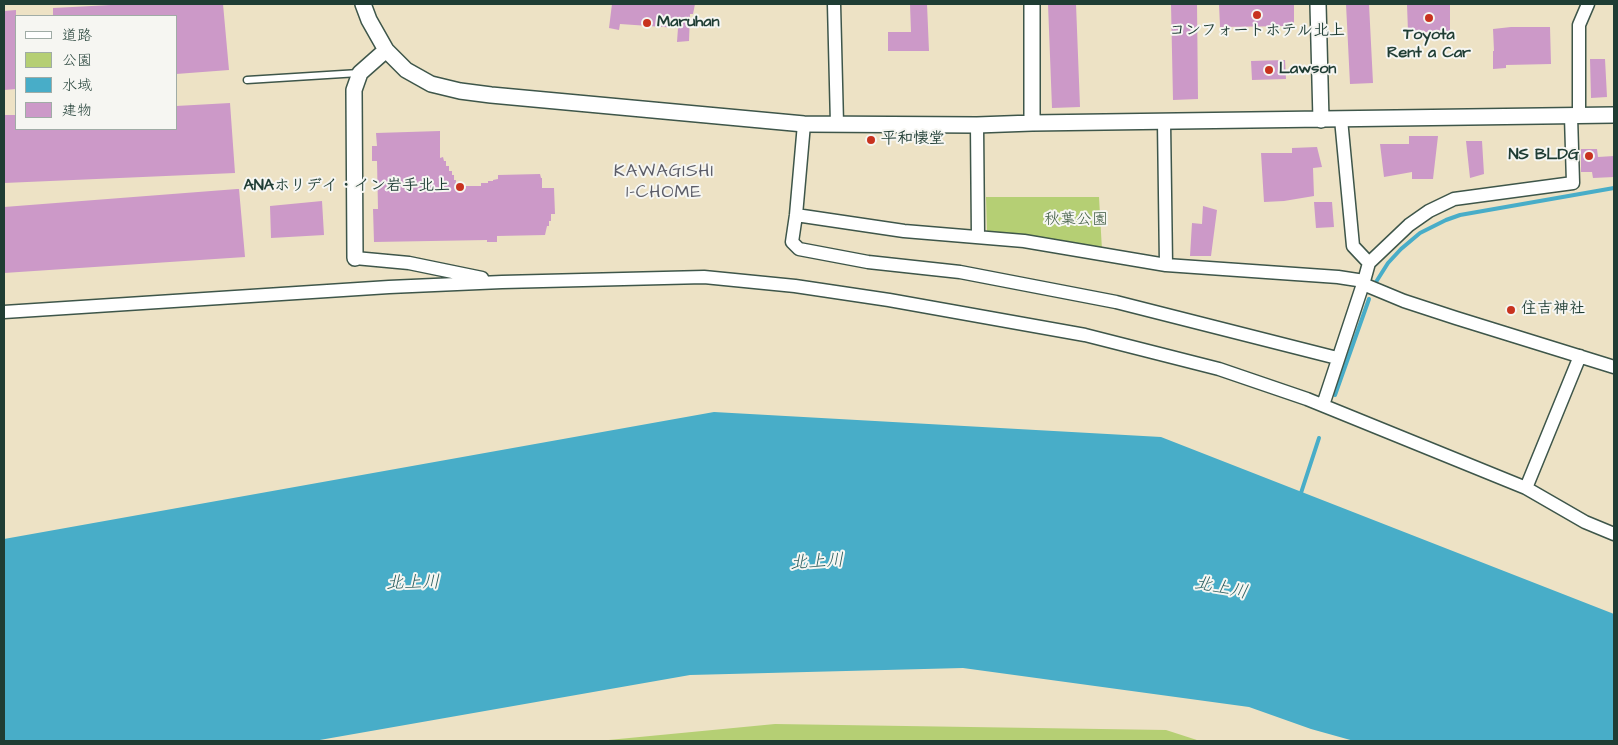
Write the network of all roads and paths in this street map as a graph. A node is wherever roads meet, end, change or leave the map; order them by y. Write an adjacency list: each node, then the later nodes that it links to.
1 (364, 4): 6 (street)
2 (834, 4): 16 (street)
3 (1032, 4): 14 (street)
4 (1318, 4): 12 (street)
5 (1588, 4): 10 (street)
6 (386, 50): 7 (street); 15 (street)
7 (360, 73): 8 (lane); 20 (street)
8 (247, 80)
9 (1614, 115): 10 (street)
10 (1575, 116): 11 (street); 21 (street)
11 (1341, 119): 12 (street); 21 (street)
12 (1321, 120): 13 (street)
13 (1164, 122): 14 (street); 22 (street)
14 (1032, 123): 17 (street)
15 (804, 124): 16 (street); 18 (street)
16 (836, 124): 17 (street)
17 (977, 125): 19 (street)
18 (796, 215): 19 (street); 26 (street)
19 (978, 237): 22 (street)
20 (356, 258): 23 (street)
21 (1369, 263): 22 (street)
22 (1166, 264)
23 (502, 282): 24 (street); 28 (street)
24 (4, 312)
25 (1580, 356): 26 (street); 27 (street); 29 (street)
26 (1337, 358): 28 (street)
27 (1614, 367)
28 (1323, 405): 29 (street)
29 (1526, 488): 30 (street)
30 (1614, 534)

